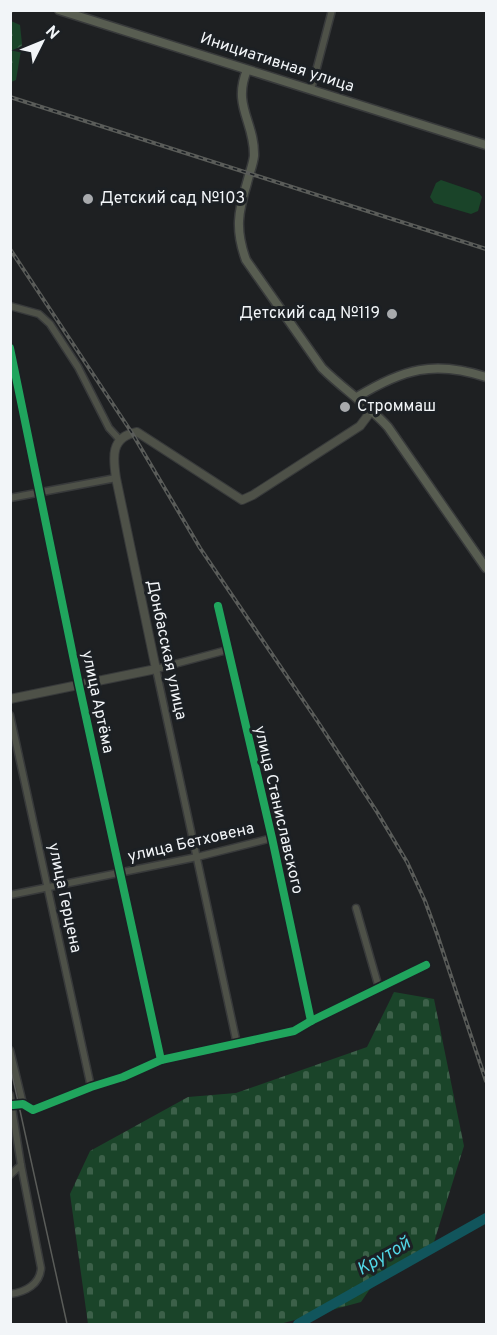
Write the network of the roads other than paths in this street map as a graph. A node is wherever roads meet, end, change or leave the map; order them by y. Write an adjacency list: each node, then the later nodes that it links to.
1 (59, 10): 3 (main road, Инициативная улица)
2 (332, 10): 4 (street)
3 (247, 70): 4 (main road, Инициативная улица); 9 (main road)
4 (311, 90): 5 (main road, Инициативная улица)
5 (486, 145)
6 (10, 306): 11 (street)
7 (10, 348): 13 (street, улица Артёма)
8 (486, 377): 9 (main road)
9 (357, 397): 10 (main road)
10 (372, 410): 11 (street); 15 (main road)
11 (120, 440): 12 (street, Донбасская улица)
12 (116, 478): 13 (street); 18 (street, Донбасская улица)
13 (39, 491): 14 (street); 19 (street, улица Артёма)
14 (10, 498)
15 (486, 568)
16 (218, 606): 17 (street, улица Станиславского)
17 (227, 650): 18 (street); 22 (street, улица Станиславского)
18 (156, 669): 19 (street); 23 (street, Донбасская улица)
19 (79, 685): 20 (street); 24 (street, улица Артёма)
20 (10, 699)
21 (10, 715): 25 (street, улица Герцена)
22 (272, 838): 23 (street, улица Бетховена); 30 (street, улица Станиславского)
23 (197, 857): 24 (street, улица Бетховена); 31 (street, Донбасская улица)
24 (119, 873): 25 (street, улица Бетховена); 33 (street, улица Артёма)
25 (48, 888): 26 (street, улица Бетховена); 34 (street, улица Герцена)
26 (10, 896)
27 (356, 908): 29 (street)
28 (426, 965): 29 (street)
29 (379, 988): 30 (street)
30 (311, 1020): 31 (street)
31 (237, 1044): 33 (street)
32 (10, 1050): 36 (street)
33 (161, 1060): 34 (street)
34 (91, 1087): 36 (street)
35 (10, 1095): 37 (street)
36 (23, 1104): 37 (street)
37 (13, 1105): 38 (street)
38 (21, 1165): 39 (street); 40 (street)
39 (10, 1175)
40 (14, 1294)

